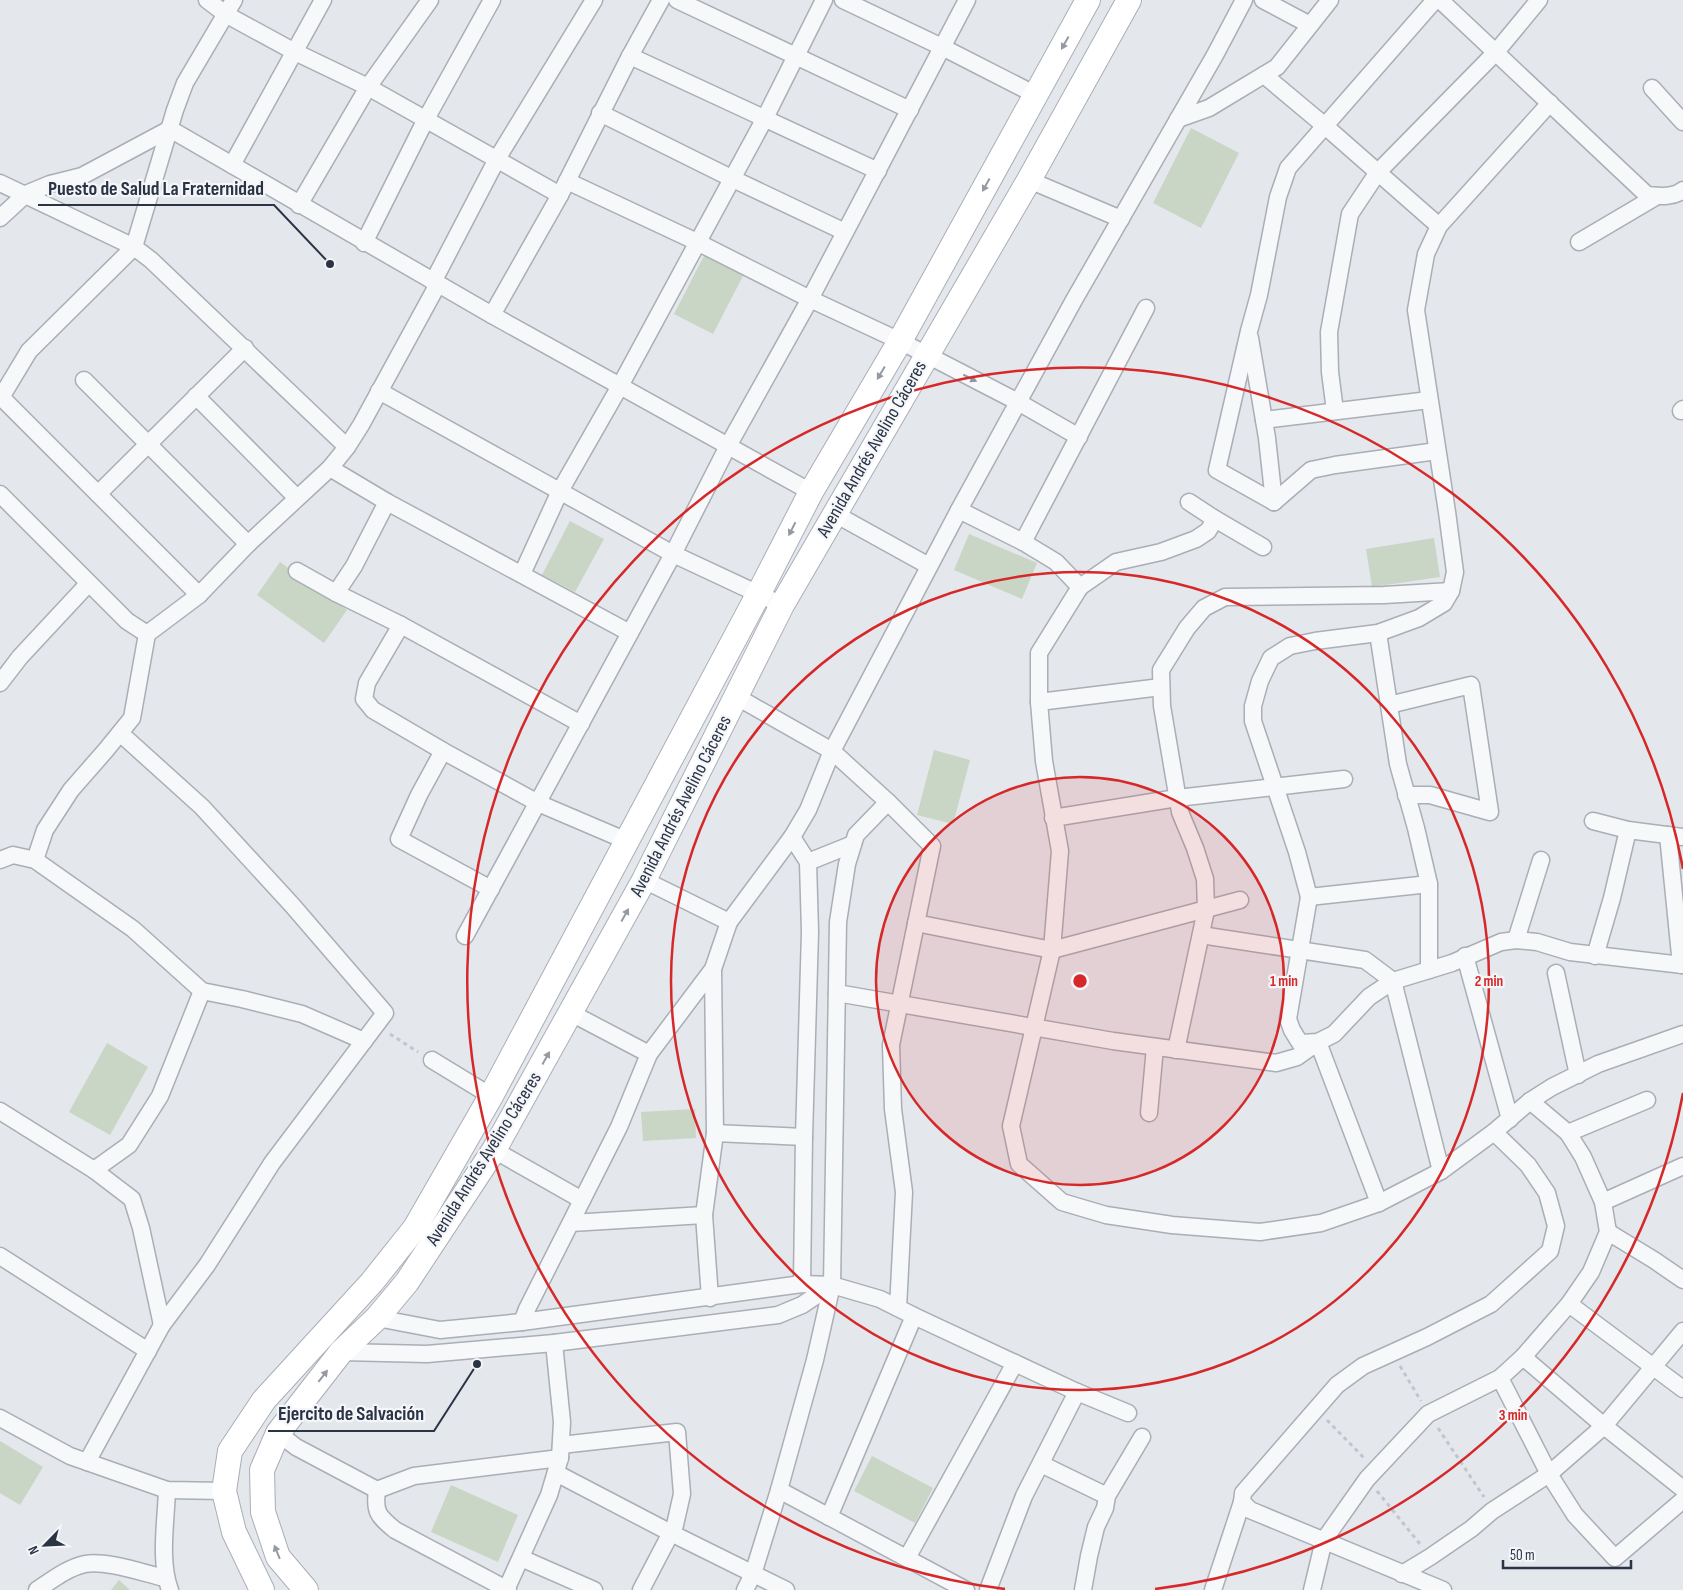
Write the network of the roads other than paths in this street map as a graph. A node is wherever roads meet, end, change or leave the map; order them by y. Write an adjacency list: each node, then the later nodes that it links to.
1 (207, 0): 19 (street)
2 (323, 0): 22 (street)
3 (430, 0): 27 (street)
4 (492, 0): 34 (street)
5 (594, 0): 39 (street)
6 (661, 0): 24 (street)
7 (677, 0): 25 (street)
8 (824, 0): 25 (street)
9 (843, 0): 21 (street)
10 (967, 0): 21 (street)
11 (1088, 0): 29 (street, Avenida Andrés Avelino Cáceres, one-way to 29)
12 (1129, 0): 44 (street, Avenida Andrés Avelino Cáceres)
13 (1244, 0): 35 (street)
14 (1263, 0): 20 (street)
15 (1330, 0): 20 (street)
16 (1436, 0): 37 (street)
17 (1440, 0): 23 (street)
18 (1539, 0): 23 (street)
19 (230, 7): 22 (street); 38 (street)
20 (1310, 25): 26 (street)
21 (942, 47): 29 (street); 31 (street)
22 (295, 52): 27 (street); 40 (street)
23 (1496, 52): 30 (street); 42 (street)
24 (630, 56): 32 (street); 33 (street)
25 (796, 56): 31 (street); 33 (street)
26 (1264, 75): 35 (street); 37 (street)
27 (368, 87): 34 (street); 50 (street)
28 (1652, 88): 36 (street)
29 (1036, 95): 64 (street, Avenida Andrés Avelino Cáceres, one-way to 64)
30 (1550, 103): 49 (street); 53 (street)
31 (910, 110): 41 (street)
32 (600, 113): 43 (street); 46 (street)
33 (764, 118): 41 (street); 43 (street)
34 (426, 119): 39 (street); 57 (street)
35 (1178, 119): 52 (street)
36 (1683, 122)
37 (1325, 126): 42 (street); 63 (street)
38 (170, 129): 40 (street); 48 (street); 58 (street)
39 (497, 159): 46 (street); 59 (street)
40 (232, 165): 50 (street)
41 (878, 171): 54 (street)
42 (1378, 172): 53 (street); 74 (street)
43 (731, 178): 54 (street); 55 (street)
44 (1029, 180): 52 (street); 66 (street, Avenida Andrés Avelino Cáceres)
45 (0, 183): 48 (street)
46 (564, 188): 55 (street); 62 (street)
47 (1683, 190): 49 (street)
48 (26, 194): 51 (street); 58 (street)
49 (1657, 196): 56 (street)
50 (299, 205): 57 (street)
51 (0, 218)
52 (1121, 219): 73 (street)
53 (1439, 226): 72 (street)
54 (845, 232): 60 (street)
55 (697, 242): 60 (street); 68 (street)
56 (1579, 242)
57 (364, 243): 59 (street)
58 (134, 247): 65 (street); 71 (street)
59 (436, 283): 62 (street); 69 (street)
60 (810, 299): 64 (street); 78 (street)
61 (1146, 308): 76 (street)
62 (492, 315): 68 (street)
63 (1249, 331): 75 (street); 89 (street)
64 (900, 341): 66 (street); 83 (street, Avenida Andrés Avelino Cáceres, one-way to 83)
65 (245, 348): 70 (street); 79 (street)
66 (926, 356): 73 (street, one-way to 73); 91 (street, Avenida Andrés Avelino Cáceres)
67 (84, 380): 77 (street)
68 (620, 386): 78 (street); 82 (street)
69 (379, 391): 79 (street); 82 (street)
70 (196, 396): 77 (street); 86 (street)
71 (1, 397): 85 (street)
72 (1429, 400): 74 (street); 80 (street)
73 (1018, 402): 76 (street); 90 (street)
74 (1335, 411): 75 (street)
75 (1264, 420): 89 (street)
76 (1079, 437): 93 (street)
77 (148, 445): 85 (street); 94 (street)
78 (728, 446): 83 (street); 96 (street)
79 (347, 447): 81 (street)
80 (1437, 452): 89 (street); 102 (street)
81 (330, 468): 86 (street); 87 (street)
82 (560, 491): 96 (street); 99 (street)
83 (811, 492): 104 (street, Avenida Andrés Avelino Cáceres, one-way to 104)
84 (0, 494): 100 (street)
85 (98, 494): 105 (street)
86 (297, 498): 94 (street)
87 (387, 502): 99 (street); 103 (street)
88 (1190, 502): 92 (street)
89 (1274, 502)
90 (959, 510): 93 (street); 97 (street)
91 (835, 514): 97 (street); 106 (street, Avenida Andrés Avelino Cáceres)
92 (1215, 519): 95 (street); 101 (street)
93 (1023, 542): 101 (street)
94 (248, 544): 105 (street)
95 (1263, 547)
96 (673, 554): 104 (street); 110 (street)
97 (929, 566): 119 (street)
98 (297, 571): 103 (street)
99 (522, 574): 110 (street)
100 (88, 584): 109 (street); 111 (street)
101 (1080, 587): 114 (street)
102 (1451, 591): 108 (street); 112 (street)
103 (336, 593): 107 (street)
104 (759, 593): 106 (street); 131 (street, Avenida Andrés Avelino Cáceres)
105 (199, 595): 109 (street)
106 (782, 605): 113 (street, Avenida Andrés Avelino Cáceres)
107 (401, 624): 116 (street); 118 (street)
108 (1378, 633): 115 (street); 121 (street)
109 (147, 634): 117 (street)
110 (630, 634): 116 (street)
111 (0, 684)
112 (1162, 687): 114 (street); 123 (street)
113 (736, 697): 119 (street); 137 (street, Avenida Andrés Avelino Cáceres)
114 (1040, 702): 126 (street)
115 (1389, 705): 122 (street); 122 (street)
116 (581, 724): 125 (street)
117 (120, 733): 134 (street); 163 (street)
118 (443, 751): 125 (street); 139 (street)
119 (832, 751): 124 (street); 130 (street)
120 (1344, 779): 121 (street)
121 (1276, 787): 123 (street); 140 (street)
122 (1406, 795): 138 (street)
123 (1177, 798): 126 (street); 142 (street)
124 (888, 802): 132 (street); 144 (street)
125 (538, 803): 131 (street); 139 (street)
126 (1053, 818): 148 (street)
127 (1593, 821): 128 (street)
128 (1628, 830): 129 (street); 151 (street)
129 (1676, 836): 152 (street)
130 (792, 837): 136 (street); 143 (street)
131 (627, 841): 170 (street, Avenida Andrés Avelino Cáceres)
132 (853, 844): 136 (street); 158 (street)
133 (0, 860): 134 (street)
134 (35, 860): 157 (street)
135 (1541, 860): 147 (street)
136 (808, 862): 179 (street)
137 (644, 880): 143 (street); 160 (street, Avenida Andrés Avelino Cáceres, one-way to 137)
138 (1428, 884): 140 (street); 154 (street)
139 (491, 889): 146 (street)
140 (1309, 897): 149 (street)
141 (1240, 900): 142 (street)
142 (1206, 910): 145 (street); 148 (street)
143 (729, 922): 153 (street)
144 (916, 923): 148 (street); 159 (street)
145 (1201, 935): 149 (street); 166 (street)
146 (465, 936)
147 (1516, 940): 150 (street); 151 (street)
148 (1052, 950): 161 (street)
149 (1301, 950): 156 (street); 164 (street)
150 (1465, 956): 154 (street); 175 (street)
151 (1595, 956): 152 (street)
152 (1682, 965)
153 (713, 969): 167 (street); 177 (street)
154 (1429, 970): 156 (street)
155 (1556, 974): 169 (street)
156 (1393, 981): 164 (street); 183 (street)
157 (202, 991): 163 (street); 182 (street)
158 (836, 993): 159 (street); 193 (street)
159 (901, 1003): 161 (street); 196 (street)
160 (571, 1012): 167 (street); 180 (street, Avenida Andrés Avelino Cáceres, one-way to 160)
161 (1035, 1027): 165 (street); 186 (street)
162 (1683, 1034): 169 (street)
163 (364, 1041): 200 (street)
164 (1318, 1042): 166 (street); 186 (street)
165 (1155, 1047): 166 (street); 174 (street)
166 (1176, 1050)
167 (648, 1054): 184 (street)
168 (432, 1060): 170 (street)
169 (1578, 1075): 172 (street)
170 (491, 1096): 201 (street, Avenida Andrés Avelino Cáceres)
171 (1647, 1100): 178 (street)
172 (1530, 1101): 175 (street); 178 (street)
173 (0, 1112): 182 (street)
174 (1149, 1113)
175 (1510, 1119): 176 (street)
176 (1494, 1132): 183 (street); 228 (street)
177 (715, 1133): 179 (street); 187 (street)
178 (1568, 1133): 185 (street)
179 (804, 1137): 192 (street)
180 (494, 1150): 184 (street); 198 (street, Avenida Andrés Avelino Cáceres)
181 (1683, 1166): 185 (street)
182 (94, 1170): 200 (street)
183 (1441, 1171): 186 (street)
184 (582, 1200): 188 (street)
185 (1603, 1202): 189 (street)
186 (1379, 1204)
187 (704, 1215): 188 (street); 194 (street)
188 (571, 1223): 199 (street)
189 (1608, 1232): 191 (street); 195 (street)
190 (0, 1256): 204 (street)
191 (1683, 1280)
192 (802, 1284): 193 (street); 194 (street)
193 (832, 1285): 196 (street); 203 (street); 224 (street)
194 (710, 1298): 199 (street)
195 (1569, 1304): 206 (street); 208 (street)
196 (898, 1308): 197 (street)
197 (914, 1316): 207 (street); 229 (street)
198 (377, 1318): 199 (street); 201 (street); 205 (street, Avenida Andrés Avelino Cáceres)
199 (522, 1322)
200 (162, 1325): 204 (street)
201 (329, 1329): 225 (street, Avenida Andrés Avelino Cáceres)
202 (1683, 1331): 208 (street)
203 (554, 1343): 205 (street); 217 (street)
204 (148, 1351): 218 (street)
205 (341, 1352): 215 (street, Avenida Andrés Avelino Cáceres, one-way to 205)
206 (1523, 1357): 209 (street); 214 (street)
207 (1015, 1362): 211 (street); 233 (street)
208 (1653, 1366): 210 (street); 214 (street)
209 (1500, 1378): 220 (street); 231 (street)
210 (1683, 1389)
211 (1077, 1392): 212 (street); 219 (street)
212 (1128, 1413)
213 (0, 1418): 218 (street)
214 (1604, 1426): 220 (street); 221 (street)
215 (278, 1433): 223 (street); 239 (street, Avenida Andrés Avelino Cáceres, one-way to 215)
216 (1142, 1437): 226 (street)
217 (559, 1459): 223 (street); 230 (street); 230 (street); 232 (street)
218 (87, 1462): 222 (street)
219 (1041, 1464): 226 (street); 246 (street)
220 (1549, 1474): 227 (street); 235 (street)
221 (1683, 1489)
222 (167, 1490): 225 (street); 236 (street)
223 (377, 1490): 240 (street)
224 (779, 1490): 229 (street); 234 (street)
225 (224, 1491): 238 (street, Avenida Andrés Avelino Cáceres)
226 (1107, 1496): 247 (street)
227 (1683, 1500)
228 (1242, 1502): 231 (street); 248 (street)
229 (829, 1517): 233 (street)
230 (671, 1533): 234 (street); 242 (street)
231 (1324, 1540): 235 (street); 249 (street)
232 (520, 1558): 240 (street); 241 (street)
233 (907, 1558): 245 (street)
234 (753, 1574): 243 (street); 244 (street)
235 (1402, 1574): 250 (street)
236 (168, 1584): 237 (street)
237 (37, 1590)
238 (262, 1590)
239 (306, 1590)
240 (507, 1590)
241 (594, 1590)
242 (641, 1590)
243 (745, 1590)
244 (786, 1590)
245 (966, 1590)
246 (988, 1590)
247 (1083, 1590)
248 (1213, 1590)
249 (1312, 1590)
250 (1443, 1590)

